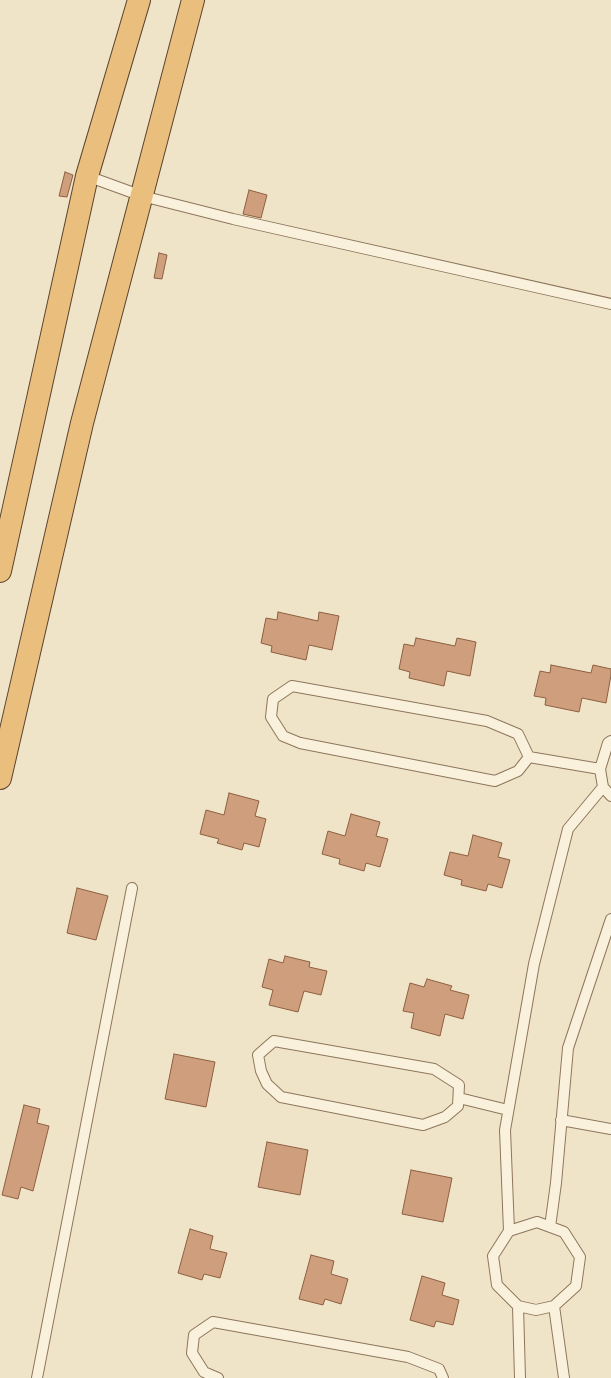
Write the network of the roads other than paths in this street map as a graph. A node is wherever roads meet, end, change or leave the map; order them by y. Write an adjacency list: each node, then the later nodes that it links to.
1 (139, 0): 3 (highway)
2 (193, 0): 4 (highway)
3 (87, 176): 4 (lane); 6 (highway)
4 (142, 196): 5 (lane); 10 (highway)
5 (611, 304)
6 (0, 571)
7 (611, 741): 9 (lane)
8 (529, 757): 8 (lane); 9 (lane)
9 (600, 769): 11 (lane)
10 (0, 778)
11 (604, 787): 12 (lane); 16 (lane)
12 (611, 796)
13 (132, 888): 23 (lane)
14 (611, 919): 17 (lane)
15 (458, 1098): 15 (lane); 16 (lane)
16 (508, 1110): 20 (lane)
17 (562, 1120): 18 (lane); 19 (lane)
18 (611, 1129)
19 (550, 1227): 20 (lane); 22 (lane)
20 (509, 1231): 21 (lane)
21 (518, 1306): 22 (lane); 26 (lane)
22 (554, 1306): 27 (lane)
23 (37, 1378)
24 (218, 1378): 25 (lane)
25 (443, 1378)
26 (520, 1378)
27 (564, 1378)

